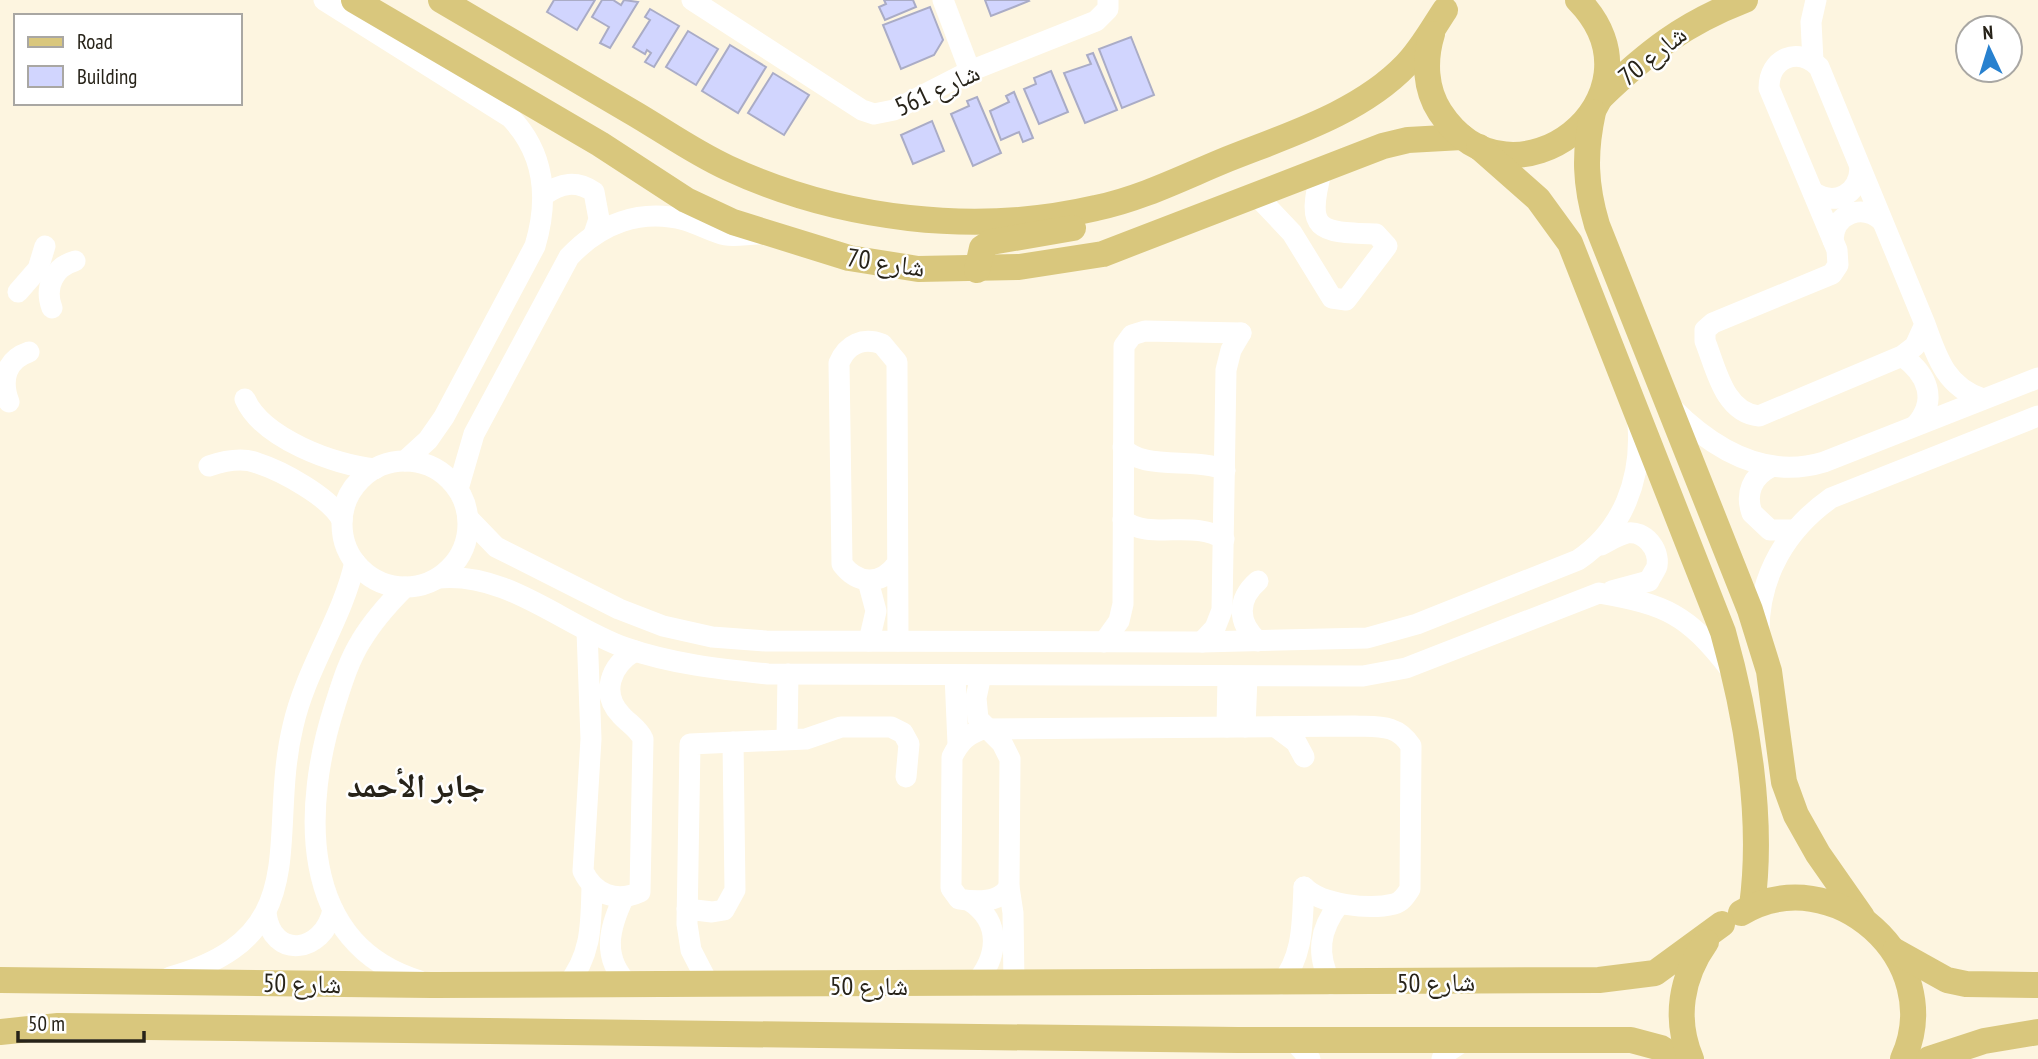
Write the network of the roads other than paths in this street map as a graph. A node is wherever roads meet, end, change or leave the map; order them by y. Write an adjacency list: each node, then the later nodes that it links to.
1 (324, 0): 19 (street)
2 (354, 0): 23 (main road, شارع 70)
3 (441, 0): 21 (main road, شارع 70)
4 (692, 0): 11 (street, شارع 561)
5 (943, 0): 13 (street)
6 (1108, 0): 13 (street, شارع 561)
7 (1578, 0): 14 (main road)
8 (1745, 0): 14 (main road, شارع 70)
9 (1816, 0): 12 (street)
10 (1450, 5): 15 (main road); 21 (main road, شارع 70)
11 (715, 6): 13 (street, شارع 561)
12 (1813, 61): 16 (street); 18 (street)
13 (970, 71)
14 (1597, 104): 15 (main road, شارع 70); 39 (main road)
15 (1471, 142): 17 (main road, شارع 70); 38 (main road)
16 (1860, 168): 18 (street); 22 (street)
17 (1322, 169): 20 (main road, شارع 70); 20 (street)
18 (1812, 192): 25 (street)
19 (544, 195): 24 (street); 43 (street)
20 (1258, 197): 28 (main road, شارع 70)
21 (1099, 208): 28 (main road)
22 (1882, 221): 25 (street); 31 (street)
23 (765, 233): 24 (street); 28 (main road, شارع 70)
24 (594, 234): 48 (street)
25 (1833, 240): 33 (street)
26 (44, 246): 29 (street)
27 (75, 261): 30 (street)
28 (978, 270)
29 (18, 292)
30 (52, 308)
31 (1924, 324): 33 (street); 36 (street)
32 (29, 352): 37 (street)
33 (1902, 356): 41 (street)
34 (2038, 377): 36 (street)
35 (245, 398): 46 (street)
36 (1983, 399): 41 (street)
37 (9, 402)
38 (1635, 402): 54 (street); 73 (main road)
39 (1672, 408): 45 (street); 63 (main road)
40 (2038, 416): 52 (street)
41 (1915, 426): 45 (street)
42 (1123, 447): 47 (street); 47 (street); 51 (street)
43 (405, 461): 46 (street); 48 (street)
44 (209, 466): 50 (street)
45 (1771, 467): 52 (street)
46 (375, 469): 50 (street)
47 (1225, 470): 53 (street)
48 (458, 489): 49 (street)
49 (468, 518): 57 (street); 64 (street)
50 (342, 520): 55 (street)
51 (1123, 520): 53 (street); 67 (street)
52 (1794, 530): 63 (street)
53 (1224, 539): 68 (street)
54 (1597, 547): 61 (street); 66 (street)
55 (355, 562): 60 (street); 95 (street)
56 (896, 565): 58 (street); 58 (street); 65 (street)
57 (438, 578): 60 (street); 62 (street)
58 (868, 581): 64 (street)
59 (1258, 581): 66 (street)
60 (405, 587): 94 (street)
61 (1600, 593): 73 (street); 74 (street)
62 (587, 631): 69 (street); 81 (street)
63 (1759, 636): 96 (main road)
64 (869, 641): 65 (street)
65 (898, 641): 67 (street)
66 (1258, 641): 68 (street)
67 (1104, 642): 68 (street)
68 (1202, 642)
69 (635, 651): 70 (street); 75 (street)
70 (788, 674): 71 (street); 82 (street)
71 (955, 675): 72 (street); 84 (street)
72 (981, 675): 74 (street); 80 (street)
73 (1735, 676): 92 (main road)
74 (1238, 677): 77 (street)
75 (630, 723): 81 (street); 89 (street)
76 (1331, 726): 78 (street); 78 (street); 91 (street)
77 (1236, 727): 78 (street); 79 (street)
78 (1276, 727)
79 (1041, 728): 80 (street); 85 (street)
80 (984, 729): 84 (street); 85 (street)
81 (590, 739): 87 (street)
82 (787, 739): 83 (street); 86 (street)
83 (733, 742): 93 (street); 93 (street)
84 (958, 744): 90 (street)
85 (1010, 759): 88 (street)
86 (906, 777)
87 (593, 886): 89 (street); 105 (street)
88 (1009, 887): 90 (street); 101 (street)
89 (624, 897): 106 (street)
90 (970, 901): 108 (street)
91 (1339, 904): 102 (street); 103 (street)
92 (1752, 906): 96 (main road); 97 (main road)
93 (687, 908): 107 (street)
94 (332, 910): 95 (street); 104 (street)
95 (266, 913): 100 (street)
96 (1862, 917): 98 (main road)
97 (1722, 924): 103 (main road, شارع 50); 116 (main road)
98 (1895, 951): 109 (main road); 117 (main road)
99 (0, 980): 100 (main road, شارع 50)
100 (154, 981): 104 (main road, شارع 50)
101 (1014, 984): 102 (main road, شارع 50); 108 (main road, شارع 50)
102 (1281, 984): 103 (main road, شارع 50)
103 (1331, 984)
104 (432, 985): 105 (main road, شارع 50)
105 (567, 985): 106 (main road, شارع 50)
106 (629, 985): 107 (main road, شارع 50)
107 (709, 985): 108 (main road, شارع 50)
108 (974, 985)
109 (2038, 985)
110 (0, 1032): 113 (main road, شارع 50)
111 (2038, 1032): 118 (main road)
112 (1467, 1040): 113 (main road, شارع 50); 114 (street); 115 (main road, شارع 50)
113 (1301, 1049)
114 (1442, 1059)
115 (1679, 1059)
116 (1691, 1059)
117 (1903, 1059)
118 (1929, 1059)

